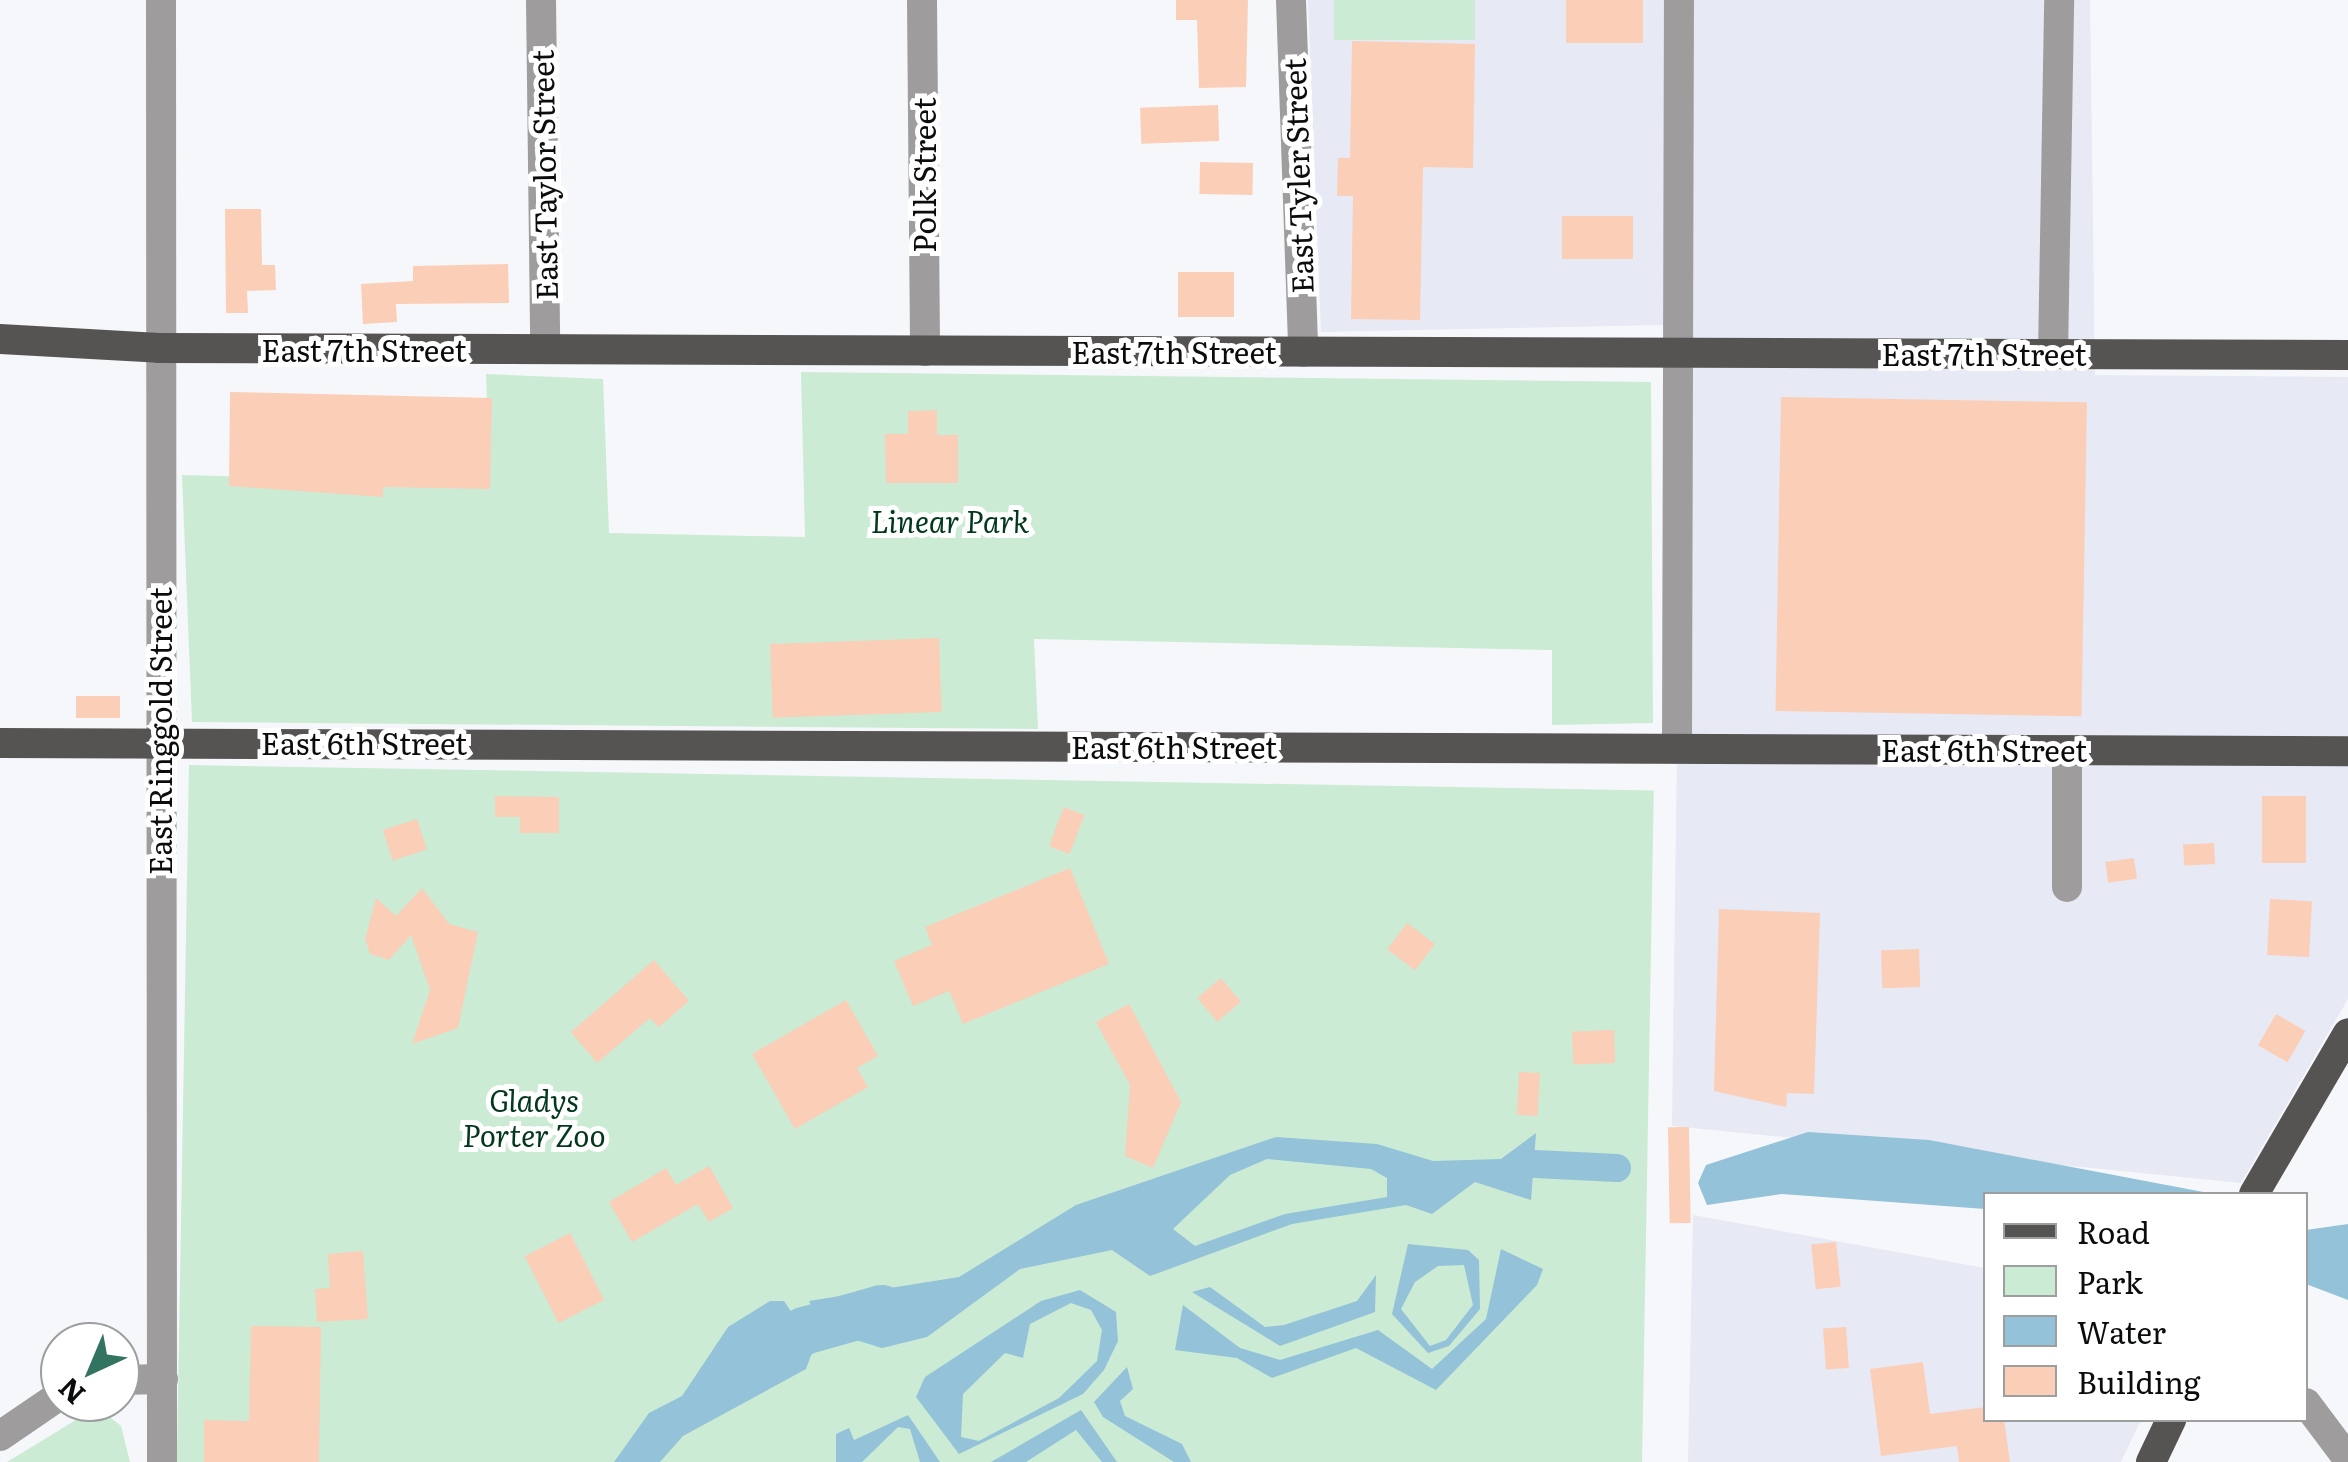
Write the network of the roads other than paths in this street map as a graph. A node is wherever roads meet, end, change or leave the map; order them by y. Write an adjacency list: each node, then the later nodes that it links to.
1 (161, 0): 8 (street, East Ringgold Street)
2 (541, 0): 9 (street, East Taylor Street)
3 (922, 0): 10 (street, Polk Street)
4 (1292, 0): 11 (street, East Tyler Street)
5 (1679, 0): 12 (street)
6 (2059, 0): 13 (street)
7 (0, 339): 8 (main road, East 7th Street)
8 (159, 348): 9 (main road, East 7th Street); 15 (street, East Ringgold Street)
9 (544, 349): 10 (main road, East 7th Street)
10 (924, 350): 11 (main road, East 7th Street)
11 (1302, 352): 12 (main road, East 7th Street)
12 (1676, 352): 13 (main road, East 7th Street); 17 (street)
13 (2054, 354): 14 (main road, East 7th Street)
14 (2348, 354)
15 (160, 741): 16 (main road, East 6th Street); 17 (main road, East 6th Street); 23 (street, East Ringgold Street)
16 (0, 743)
17 (1677, 748): 18 (main road, East 6th Street)
18 (2067, 750): 19 (main road, East 6th Street); 20 (street)
19 (2348, 751)
20 (2067, 887)
21 (2348, 1033): 22 (main road)
22 (2255, 1192)
23 (163, 1379): 24 (street); 30 (street, East Ringgold Street)
24 (140, 1380)
25 (2308, 1406): 29 (street)
26 (40, 1409): 28 (street)
27 (2170, 1422): 31 (main road)
28 (0, 1436)
29 (2348, 1459)
30 (162, 1462)
31 (2151, 1462)

